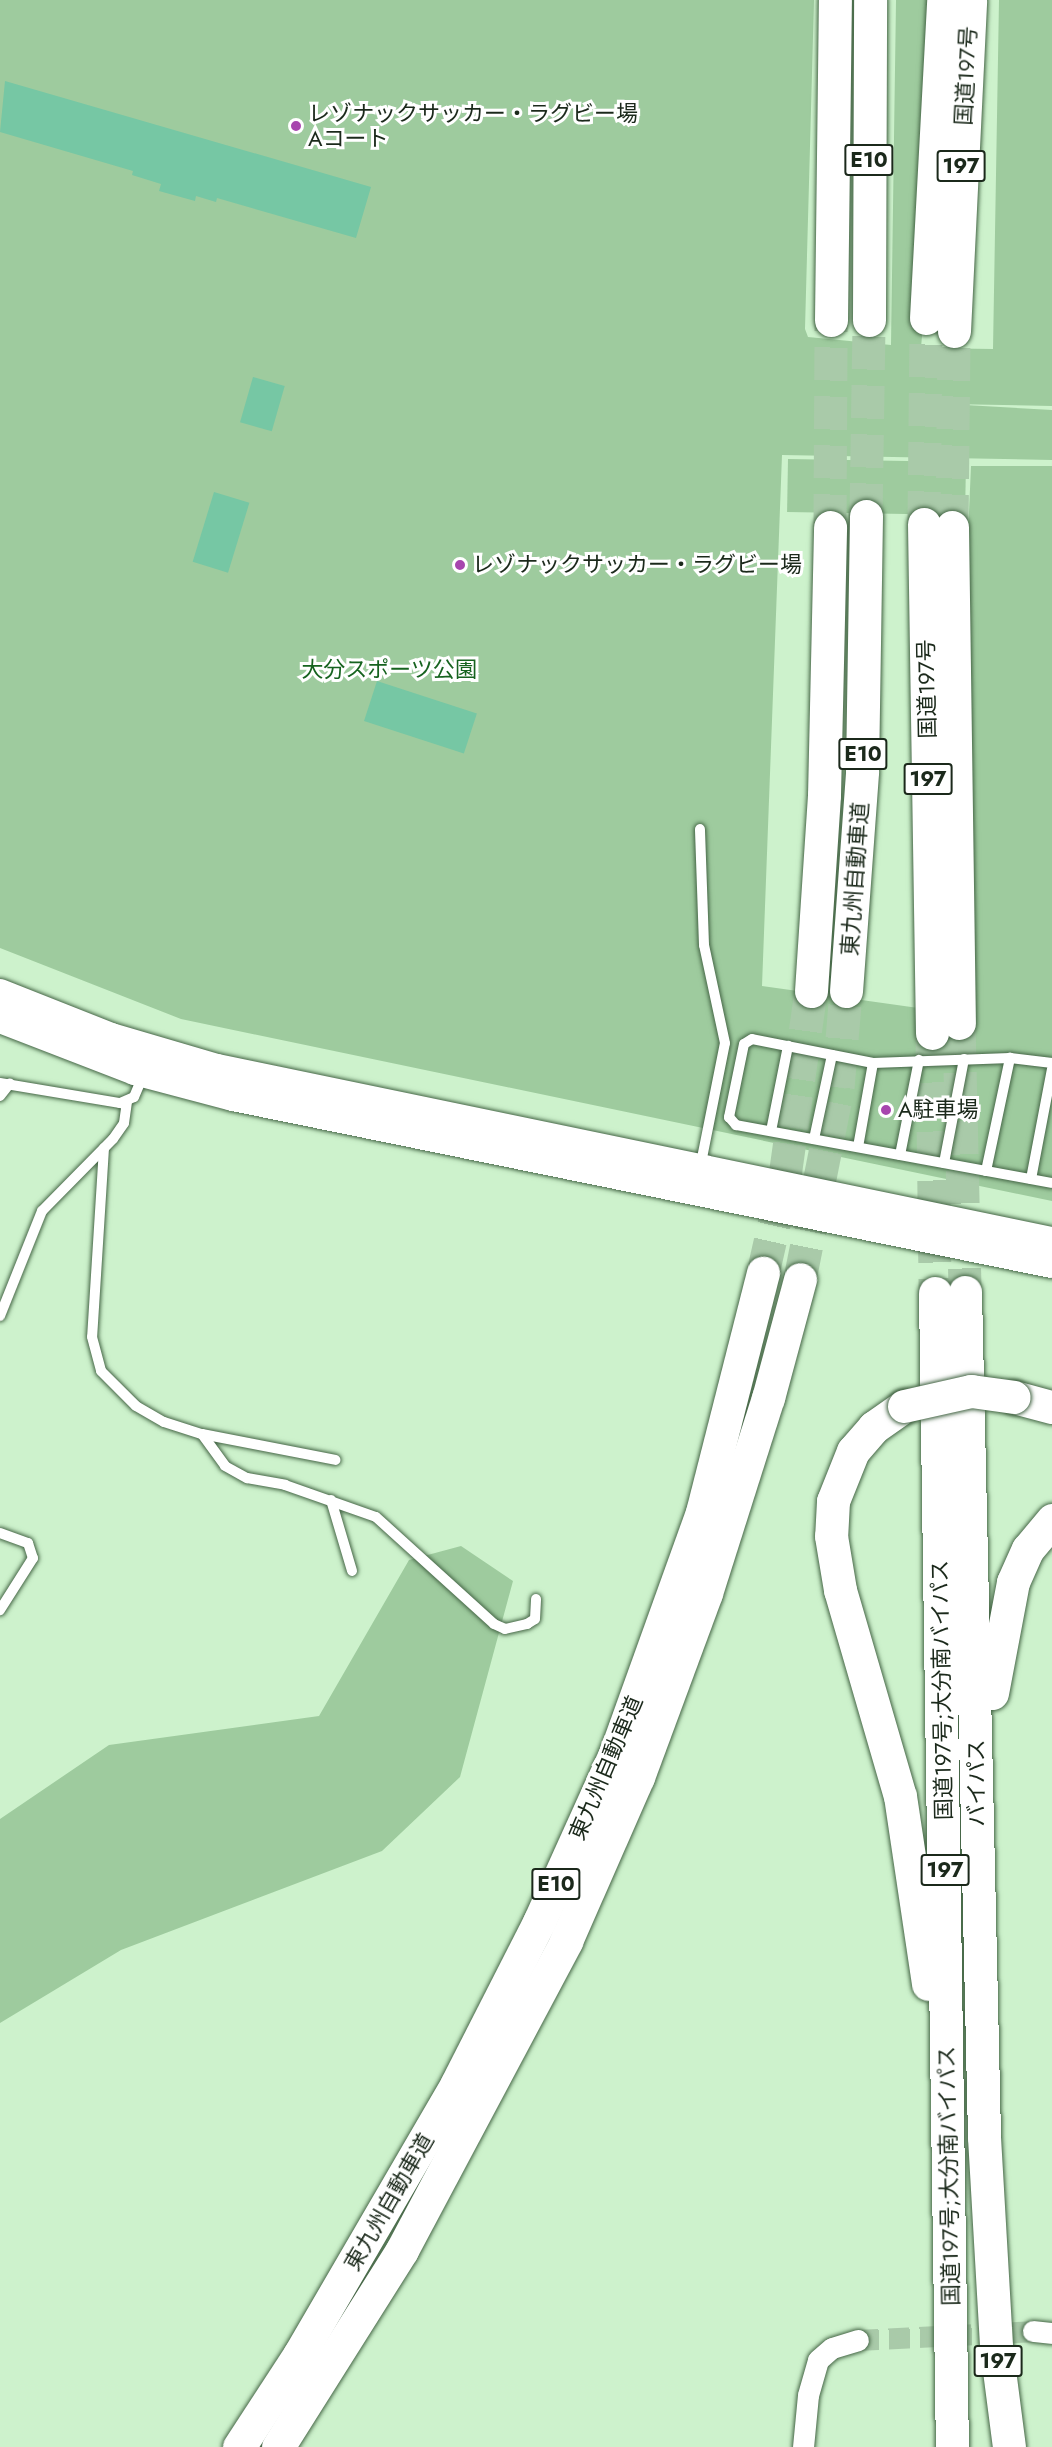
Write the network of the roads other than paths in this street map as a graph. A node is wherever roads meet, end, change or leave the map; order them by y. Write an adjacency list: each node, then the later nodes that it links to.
1 (836, 0): 5 (highway, E10)
2 (870, 0): 6 (highway, E10)
3 (943, 0): 4 (highway, 国道197号 / 197)
4 (970, 0)
5 (831, 320)
6 (869, 320)
7 (866, 516): 12 (highway, 東九州自動車道 / E10)
8 (830, 526): 11 (highway, 東九州自動車道 / E10)
9 (938, 526): 15 (highway, 国道197号 / 197)
10 (700, 829): 16 (lane)
11 (811, 991)
12 (846, 991)
13 (0, 993): 22 (street)
14 (0, 1019): 22 (street)
15 (936, 1039): 21 (lane); 23 (lane); 33 (lane)
16 (725, 1043): 17 (lane); 37 (lane)
17 (743, 1046): 18 (lane); 29 (lane)
18 (788, 1046): 19 (lane); 29 (lane)
19 (832, 1055): 23 (lane); 30 (lane)
20 (1010, 1058): 21 (lane); 24 (lane); 35 (lane)
21 (964, 1059): 34 (lane)
22 (149, 1062): 28 (lane); 37 (street)
23 (873, 1063): 31 (lane)
24 (1052, 1063)
25 (1052, 1069): 36 (lane)
26 (5, 1083): 27 (lane); 28 (lane)
27 (0, 1096)
28 (127, 1101): 32 (lane)
29 (771, 1131): 30 (lane)
30 (814, 1139): 31 (lane)
31 (858, 1147): 33 (lane)
32 (104, 1148): 44 (lane); 46 (lane)
33 (900, 1155): 34 (lane)
34 (944, 1163): 35 (lane)
35 (986, 1171): 36 (lane)
36 (1031, 1179): 38 (lane)
37 (697, 1180): 39 (street); 40 (street)
38 (1052, 1183)
39 (1052, 1241)
40 (1052, 1264)
41 (763, 1273): 56 (highway, 東九州自動車道 / E10)
42 (800, 1280): 57 (highway, 東九州自動車道 / E10)
43 (950, 1292): 54 (highway, バイパス / 197); 59 (highway, 国道197号;大分南バイパス / 197)
44 (0, 1316)
45 (1052, 1407): 59 (highway, bridge)
46 (202, 1434): 47 (lane); 48 (lane)
47 (336, 1460)
48 (331, 1500): 51 (lane); 52 (lane)
49 (1052, 1520): 54 (highway)
50 (0, 1533): 53 (lane)
51 (352, 1571)
52 (536, 1599)
53 (0, 1610)
54 (983, 2070): 60 (highway, バイパス / 197)
55 (858, 2340): 58 (street)
56 (239, 2447)
57 (278, 2447)
58 (803, 2447)
59 (951, 2447)
60 (1009, 2447)

